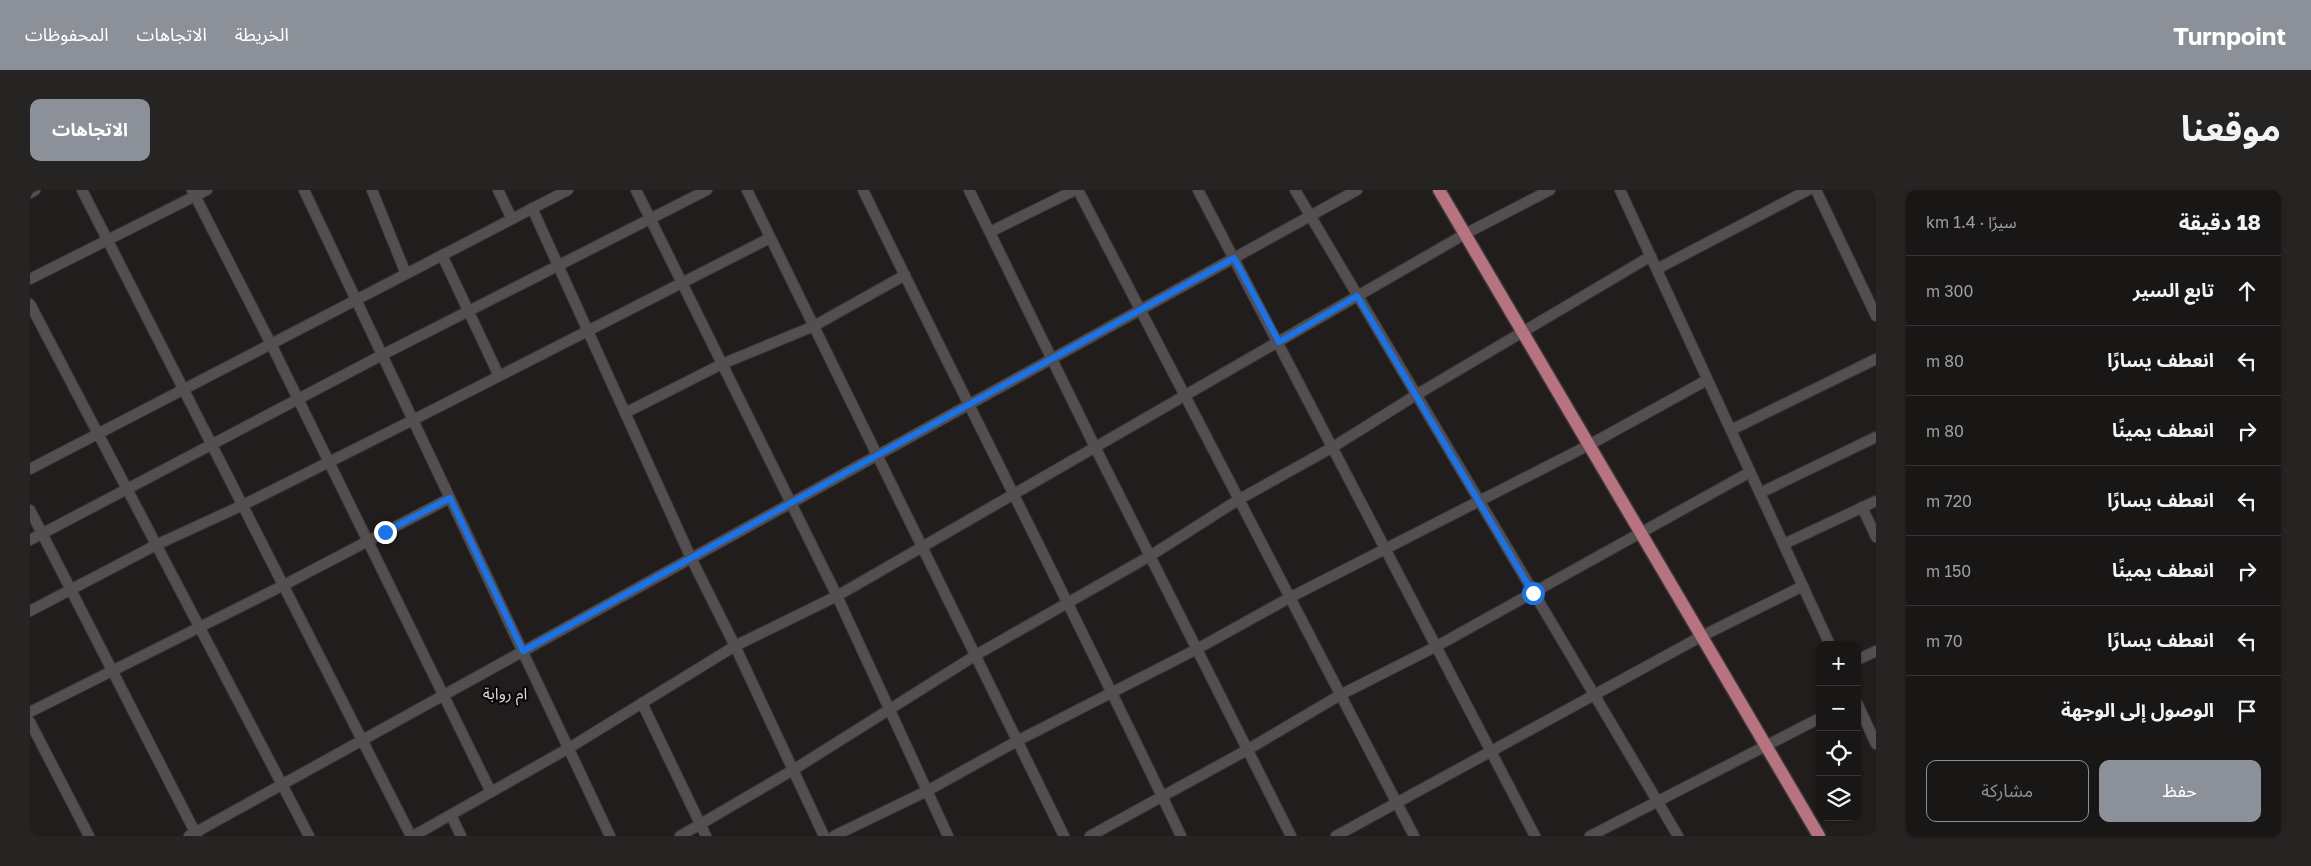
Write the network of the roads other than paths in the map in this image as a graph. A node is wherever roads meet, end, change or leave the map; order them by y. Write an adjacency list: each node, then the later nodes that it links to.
1 (35, 190): 22 (street)
2 (82, 190): 31 (street)
3 (207, 190): 23 (street)
4 (304, 190): 42 (street)
5 (372, 190): 37 (street)
6 (498, 190): 27 (street)
7 (568, 190): 24 (street)
8 (636, 190): 26 (street)
9 (707, 190): 26 (street)
10 (747, 190): 30 (street)
11 (969, 190): 28 (street)
12 (1077, 190): 28 (street); 45 (street)
13 (1198, 190): 34 (street)
14 (1295, 190): 25 (street)
15 (1356, 190): 25 (street)
16 (1439, 190): 29 (main road)
17 (1550, 190): 29 (street)
18 (1620, 190): 33 (street)
19 (1808, 190): 36 (street)
20 (1816, 190): 46 (street)
21 (866, 191): 38 (street)
22 (30, 193)
23 (194, 193): 31 (street); 51 (street)
24 (532, 208): 27 (street); 35 (street)
25 (1309, 216): 34 (street); 41 (street)
26 (650, 218): 35 (street); 40 (street)
27 (512, 219): 32 (street)
28 (990, 232): 53 (street)
29 (1464, 234): 41 (street); 49 (main road)
30 (770, 238): 40 (street); 47 (street)
31 (107, 240): 39 (street); 58 (street)
32 (442, 255): 37 (street); 44 (street)
33 (1651, 256): 36 (street); 49 (street)
34 (1234, 258): 45 (street); 50 (street)
35 (558, 264): 44 (street); 48 (street)
36 (1657, 269): 57 (street)
37 (406, 274): 42 (street)
38 (905, 275): 47 (street); 62 (street)
39 (30, 279)
40 (682, 282): 48 (street); 55 (street)
41 (1357, 296): 50 (street); 59 (street)
42 (356, 300): 51 (street); 52 (street)
43 (30, 304): 66 (street)
44 (468, 310): 52 (street); 56 (street)
45 (1140, 310): 53 (street); 60 (street)
46 (1876, 316)
47 (814, 326): 55 (street); 72 (street)
48 (587, 330): 56 (street); 63 (street)
49 (1523, 332): 59 (street); 69 (main road)
50 (1279, 342): 60 (street); 71 (street)
51 (272, 344): 58 (street); 61 (street)
52 (382, 355): 61 (street); 64 (street)
53 (1052, 359): 62 (street); 70 (street)
54 (1876, 359): 65 (street)
55 (722, 364): 63 (street); 83 (street)
56 (499, 376): 64 (street)
57 (1707, 380): 65 (street); 69 (street)
58 (184, 389): 66 (street); 68 (street)
59 (1416, 395): 71 (street); 82 (street)
60 (1184, 396): 70 (street); 80 (street)
61 (299, 400): 68 (street); 73 (street)
62 (968, 405): 72 (street); 78 (street)
63 (625, 414): 97 (street)
64 (414, 420): 73 (street); 79 (street)
65 (1731, 430): 75 (street)
66 (98, 434): 74 (street); 76 (street)
67 (1876, 437): 77 (street)
68 (212, 444): 76 (street); 84 (street)
69 (1589, 445): 82 (street); 88 (main road)
70 (1096, 447): 78 (street); 96 (street)
71 (1333, 447): 80 (street); 95 (street)
72 (877, 455): 83 (street); 94 (street)
73 (330, 462): 84 (street); 91 (street)
74 (30, 469)
75 (1750, 472): 77 (street); 88 (street)
76 (126, 488): 87 (street); 93 (street)
77 (1760, 493): 92 (street)
78 (1012, 495): 94 (street); 104 (street)
79 (450, 498): 91 (street); 112 (street)
80 (1238, 500): 96 (street); 103 (street)
81 (1876, 501): 85 (street)
82 (1480, 502): 95 (street); 101 (street)
83 (791, 503): 97 (street); 102 (street)
84 (243, 505): 93 (street); 98 (street)
85 (1862, 507): 89 (street); 92 (street)
86 (30, 510): 87 (street)
87 (42, 534): 90 (street); 100 (street)
88 (1641, 534): 101 (street); 107 (main road)
89 (1876, 537)
90 (30, 540)
91 (368, 541): 98 (street); 118 (street)
92 (1784, 544): 99 (street)
93 (156, 545): 100 (street); 106 (street)
94 (923, 547): 102 (street); 114 (street)
95 (1386, 549): 103 (street); 110 (street)
96 (1150, 556): 104 (street); 111 (street)
97 (691, 558): 109 (street); 112 (street)
98 (284, 585): 106 (street); 128 (street)
99 (1803, 586): 107 (street); 108 (street)
100 (72, 589): 105 (street); 116 (street)
101 (1533, 593): 110 (street); 120 (street)
102 (837, 596): 109 (street); 123 (street)
103 (1289, 598): 111 (street); 119 (street)
104 (1068, 601): 114 (street); 117 (street)
105 (30, 611)
106 (199, 627): 116 (street); 136 (street)
107 (1702, 636): 120 (street); 131 (main road)
108 (1828, 641)
109 (735, 646): 121 (street); 135 (street)
110 (1437, 646): 119 (street); 134 (street)
111 (1197, 649): 117 (street); 133 (street)
112 (523, 651): 118 (street); 132 (street)
113 (1876, 651): 115 (street)
114 (976, 656): 123 (street); 129 (street)
115 (1861, 658)
116 (114, 671): 124 (street); 144 (street)
117 (1113, 693): 129 (street); 139 (street)
118 (444, 695): 128 (street); 138 (street)
119 (1340, 695): 133 (street); 141 (street)
120 (1594, 695): 134 (street); 140 (street)
121 (642, 703): 132 (street); 143 (street)
122 (1861, 709): 127 (street)
123 (889, 710): 135 (street); 137 (street)
124 (30, 712)
125 (1816, 720): 131 (street)
126 (30, 722): 145 (street)
127 (1872, 727): 130 (street)
128 (363, 740): 136 (street); 147 (street)
129 (1017, 741): 137 (street); 155 (street)
130 (1876, 744)
131 (1767, 746): 140 (street); 164 (main road)
132 (569, 748): 138 (street); 149 (street)
133 (1247, 750): 139 (street); 158 (street)
134 (1491, 751): 141 (street); 161 (street)
135 (793, 770): 143 (street); 152 (street)
136 (282, 785): 144 (street); 146 (street)
137 (927, 791): 153 (street); 154 (street)
138 (491, 792): 142 (street)
139 (1162, 796): 156 (street); 157 (street)
140 (1657, 802): 162 (street); 163 (street)
141 (1396, 803): 159 (street); 160 (street)
142 (451, 815): 147 (street); 148 (street)
143 (700, 824): 150 (street); 151 (street)
144 (194, 835)
145 (89, 836)
146 (308, 836)
147 (412, 836)
148 (461, 836)
149 (610, 836)
150 (680, 836)
151 (706, 836)
152 (824, 836)
153 (834, 836)
154 (948, 836)
155 (1064, 836)
156 (1090, 836)
157 (1181, 836)
158 (1291, 836)
159 (1336, 836)
160 (1414, 836)
161 (1535, 836)
162 (1590, 836)
163 (1678, 836)
164 (1820, 836)

